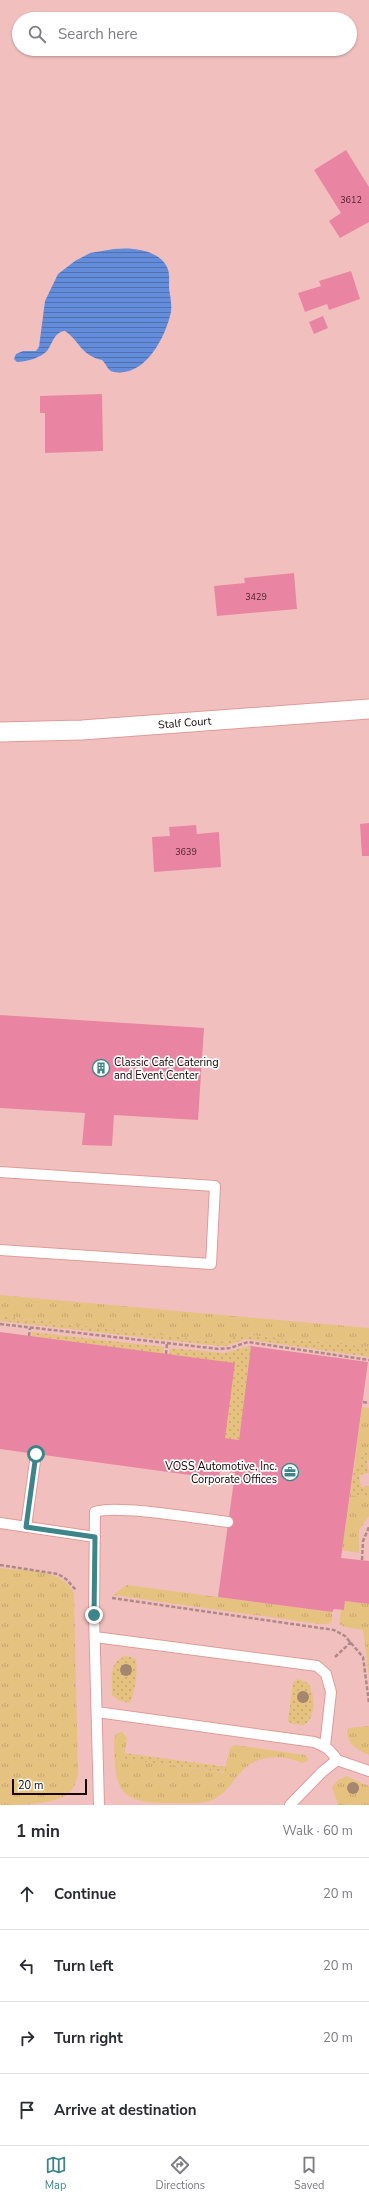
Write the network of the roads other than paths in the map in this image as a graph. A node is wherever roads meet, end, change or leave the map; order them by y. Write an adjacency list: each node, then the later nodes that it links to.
1 (369, 709): 2 (street, Stalf Court)
2 (0, 732)
3 (0, 1172): 4 (lane)
4 (0, 1250)
5 (36, 1454): 8 (lane)
6 (228, 1522): 9 (lane)
7 (0, 1523): 8 (lane)
8 (26, 1527): 9 (lane)
9 (95, 1537): 10 (lane)
10 (95, 1637): 11 (lane); 12 (lane)
11 (97, 1712): 12 (lane); 15 (lane)
12 (325, 1746): 13 (lane)
13 (337, 1760): 14 (lane); 16 (lane)
14 (369, 1771)
15 (99, 1805)
16 (290, 1805)

